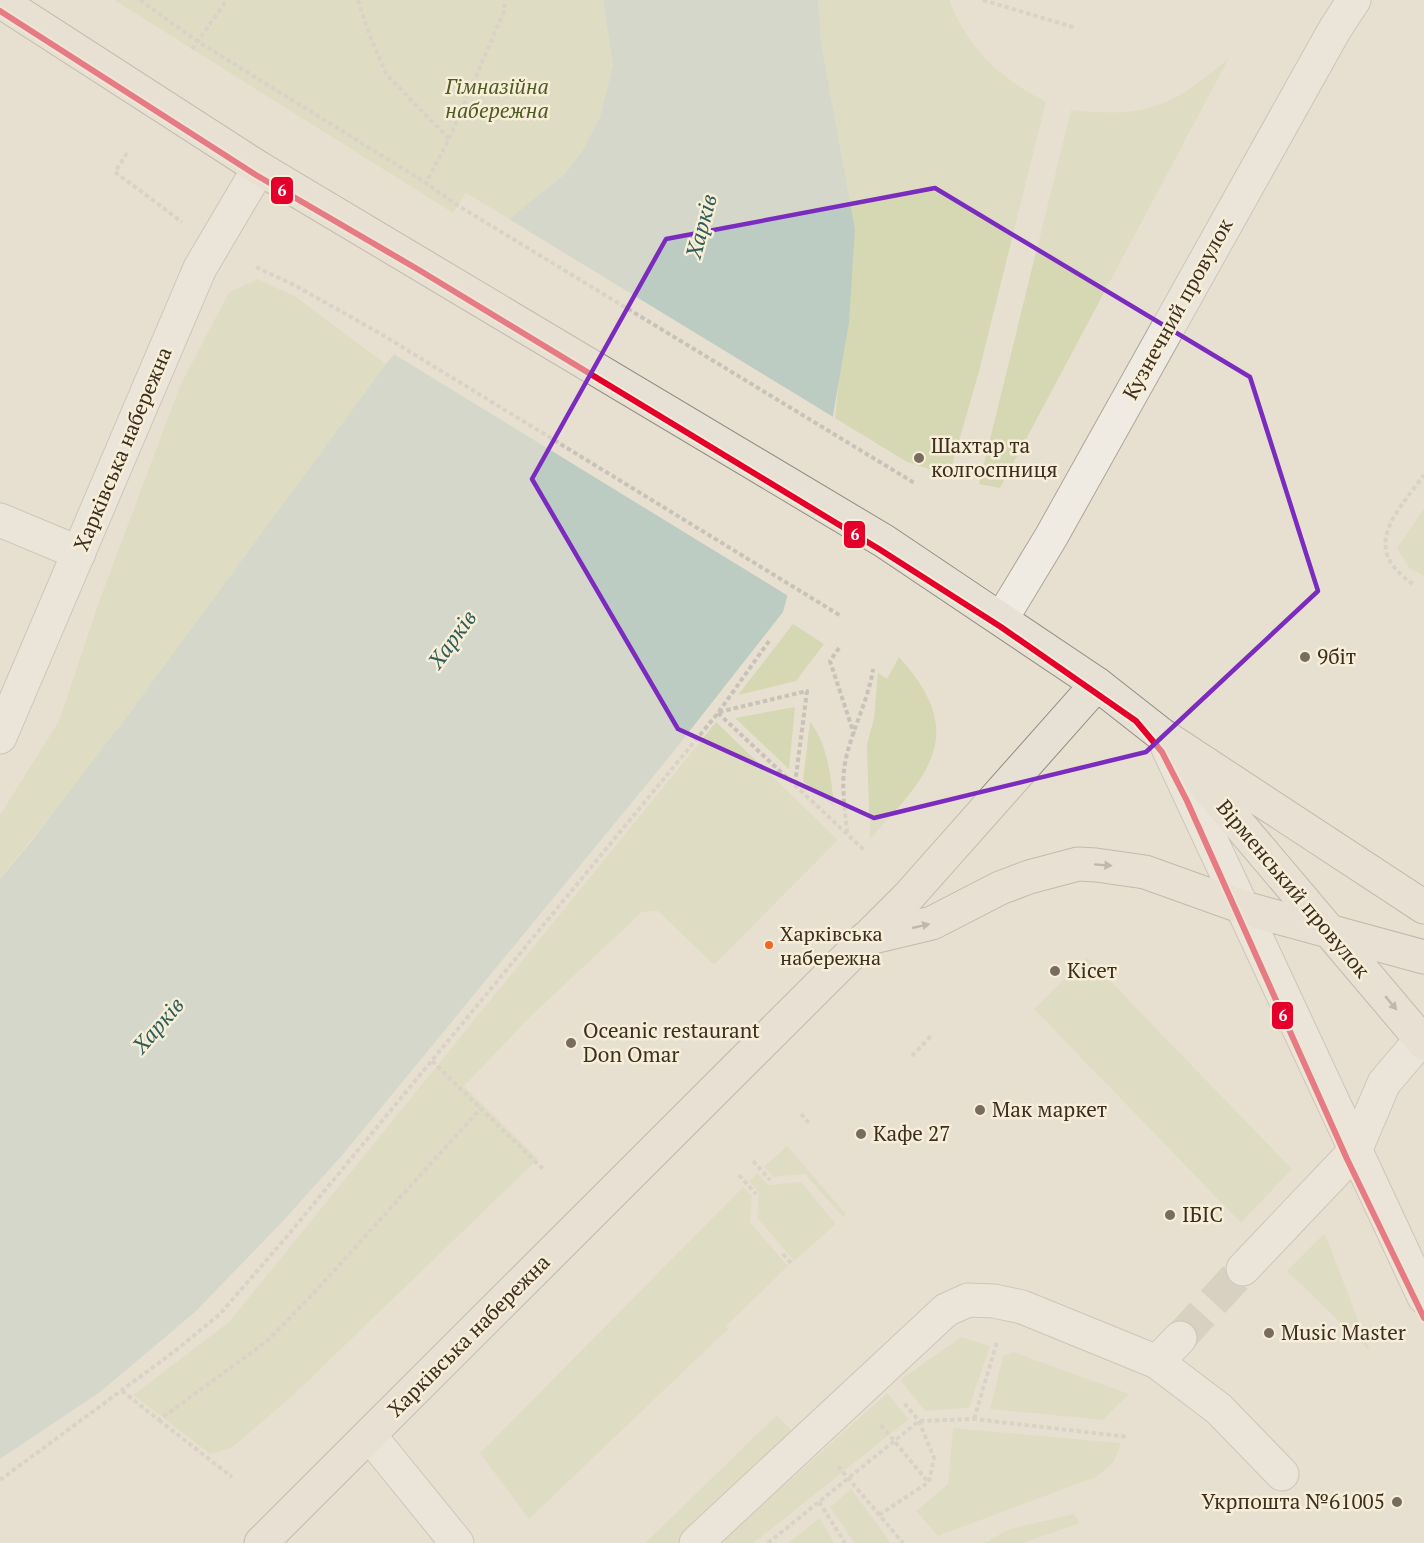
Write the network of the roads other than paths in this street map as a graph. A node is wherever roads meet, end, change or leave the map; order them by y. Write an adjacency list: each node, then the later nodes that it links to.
1 (1354, 0): 6 (street, Кузнечний провулок)
2 (0, 1): 3 (main road)
3 (259, 168): 5 (street, Харківська набережна); 6 (main road)
4 (0, 520): 5 (street)
5 (79, 553): 9 (street, Харківська набережна)
6 (1002, 618): 7 (main road)
7 (1097, 684): 8 (main road); 13 (main road, Харківська набережна)
8 (1162, 735): 10 (street); 11 (main road); 12 (main road, Вірменський провулок)
9 (0, 737)
10 (1241, 907): 12 (main road); 13 (main road, one-way to 10); 16 (street)
11 (1424, 907)
12 (1327, 930): 14 (main road); 15 (main road, Вірменський провулок, one-way to 15)
13 (864, 940): 21 (main road, Харківська набережна)
14 (1424, 957)
15 (1423, 1039): 16 (street)
16 (1355, 1151): 17 (street); 18 (street)
17 (1243, 1269)
18 (1424, 1297)
19 (1180, 1338): 20 (street)
20 (1157, 1362): 22 (street); 25 (street)
21 (370, 1436): 23 (main road, Харківська набережна); 24 (street)
22 (1282, 1474)
23 (261, 1543)
24 (457, 1543)
25 (696, 1543)

